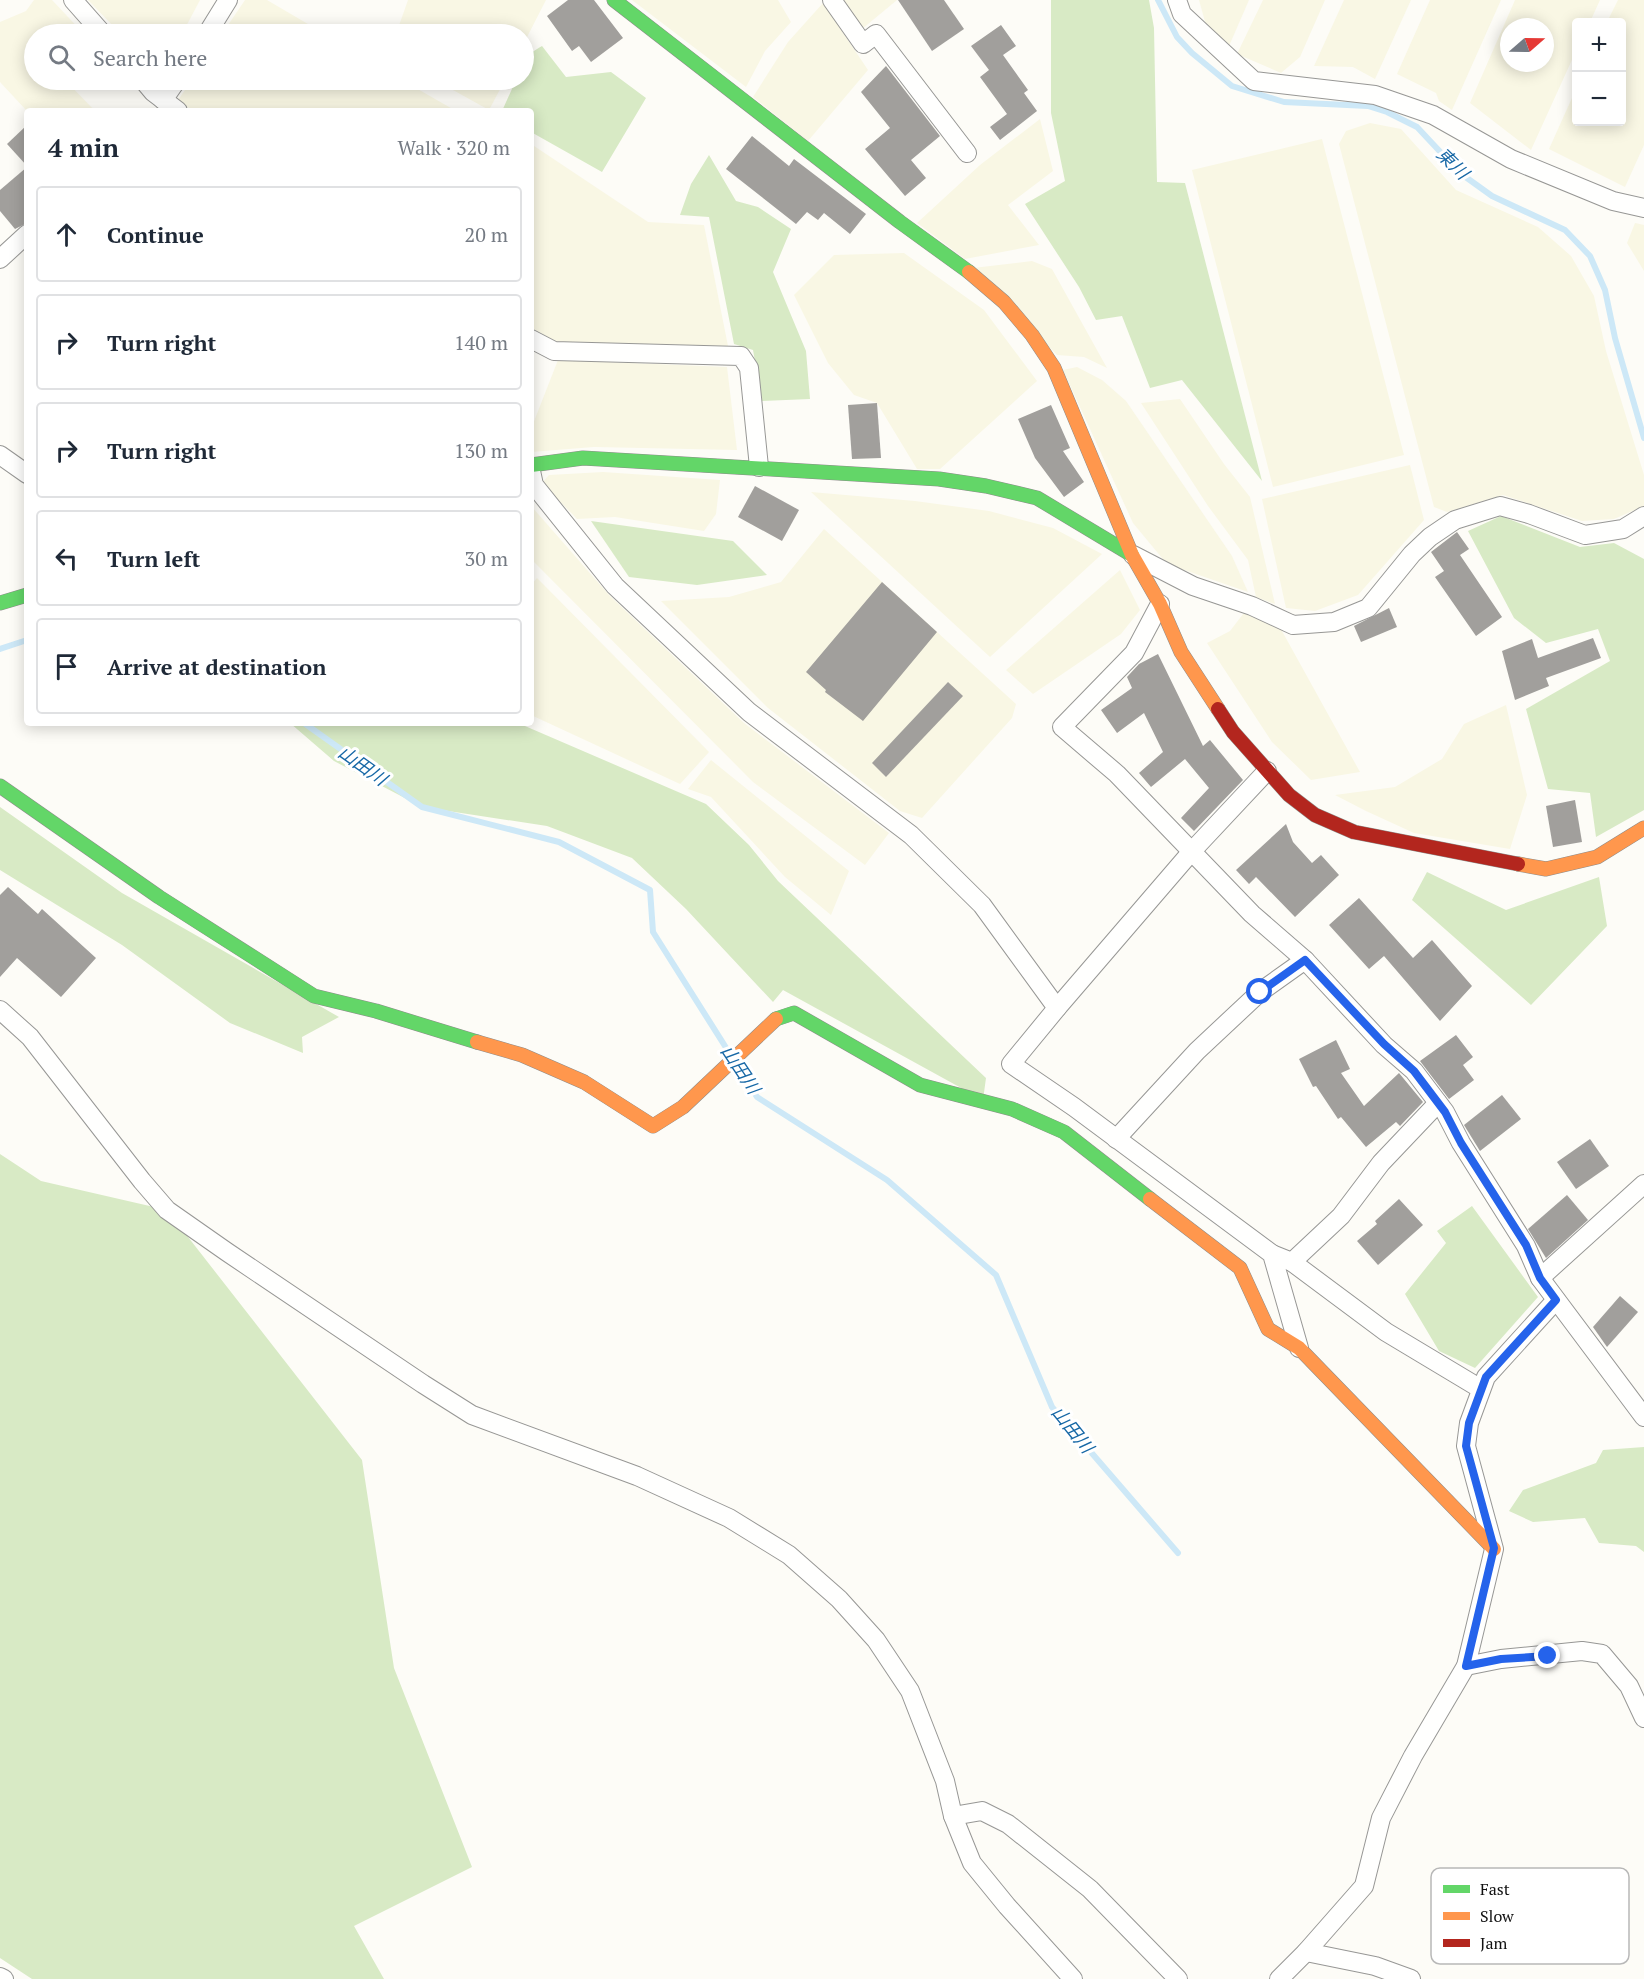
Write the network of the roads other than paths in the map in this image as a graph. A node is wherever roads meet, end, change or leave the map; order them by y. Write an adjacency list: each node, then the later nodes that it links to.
1 (73, 0): 6 (street)
2 (228, 0): 7 (street)
3 (614, 0): 22 (street)
4 (832, 0): 11 (street)
5 (1177, 0): 12 (street)
6 (94, 24)
7 (213, 24)
8 (153, 90): 10 (street)
9 (174, 90): 10 (street)
10 (170, 105)
11 (967, 153)
12 (1644, 208)
13 (24, 237): 14 (street)
14 (0, 259)
15 (534, 341): 18 (street)
16 (0, 454): 19 (street)
17 (534, 465): 18 (street)
18 (759, 467): 22 (street)
19 (24, 472)
20 (534, 484): 31 (street)
21 (1644, 516): 22 (street)
22 (1132, 555): 25 (street)
23 (24, 597): 24 (street)
24 (0, 603)
25 (1160, 604): 26 (street); 29 (street)
26 (1267, 771): 28 (street); 29 (street)
27 (0, 786): 40 (street)
28 (1644, 828)
29 (1192, 851): 30 (street); 31 (street)
30 (1305, 960): 33 (street); 34 (street)
31 (1057, 1008): 34 (street)
32 (0, 1010): 46 (street)
33 (1438, 1102): 37 (street); 38 (street)
34 (1116, 1139): 36 (street)
35 (1644, 1184): 38 (street)
36 (1272, 1254): 37 (street); 40 (street)
37 (1292, 1262): 41 (street)
38 (1540, 1278): 39 (street)
39 (1556, 1300): 41 (street); 42 (street)
40 (1299, 1348): 43 (street)
41 (1481, 1389): 43 (street)
42 (1644, 1417)
43 (1494, 1548): 44 (street)
44 (1466, 1666): 45 (street); 47 (street)
45 (1644, 1718)
46 (953, 1816): 48 (street); 49 (street)
47 (1306, 1952): 50 (street); 51 (street)
48 (1073, 1979)
49 (1178, 1979)
50 (1279, 1979)
51 (1411, 1979)

